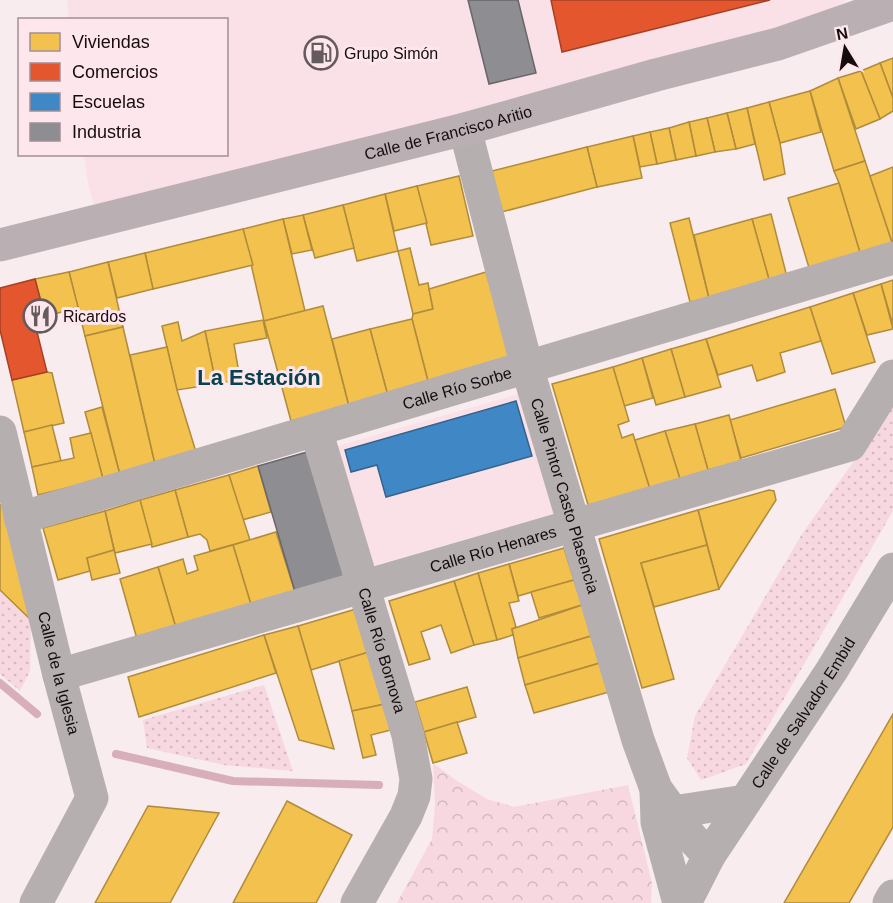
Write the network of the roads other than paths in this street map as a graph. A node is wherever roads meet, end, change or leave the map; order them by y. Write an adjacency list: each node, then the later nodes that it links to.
1 (893, 4): 2 (main road, Calle de Francisco Aritio)
2 (465, 129): 3 (main road, Calle de Francisco Aritio); 5 (street, Calle Pintor Casto Plasencia)
3 (0, 245)
4 (893, 258): 5 (street, Calle Río Sorbe)
5 (527, 367): 7 (street, Calle Río Sorbe); 10 (street, Calle Pintor Casto Plasencia)
6 (893, 376): 10 (street, Calle Río Henares)
7 (316, 430): 9 (street, Calle Río Sorbe); 12 (street, Calle Río Bornova)
8 (0, 432): 9 (street, Calle de la Iglesia)
9 (20, 518): 13 (street, Calle de la Iglesia)
10 (574, 525): 12 (street, Calle Río Henares); 14 (street, Calle Pintor Casto Plasencia)
11 (893, 569): 15 (street, Calle de Salvador Embid)
12 (363, 587): 13 (street, Calle Río Henares); 19 (street, Calle Río Bornova)
13 (58, 675): 18 (street, Calle de la Iglesia)
14 (664, 801): 15 (street); 16 (street, Calle Pintor Casto Plasencia); 20 (street, Calle Pintor Casto Plasencia)
15 (745, 801): 16 (street, Calle de Salvador Embid)
16 (709, 856): 21 (street, Calle de Salvador Embid)
17 (893, 896): 22 (street)
18 (36, 903)
19 (357, 903)
20 (680, 903)
21 (686, 903)
22 (889, 903)

